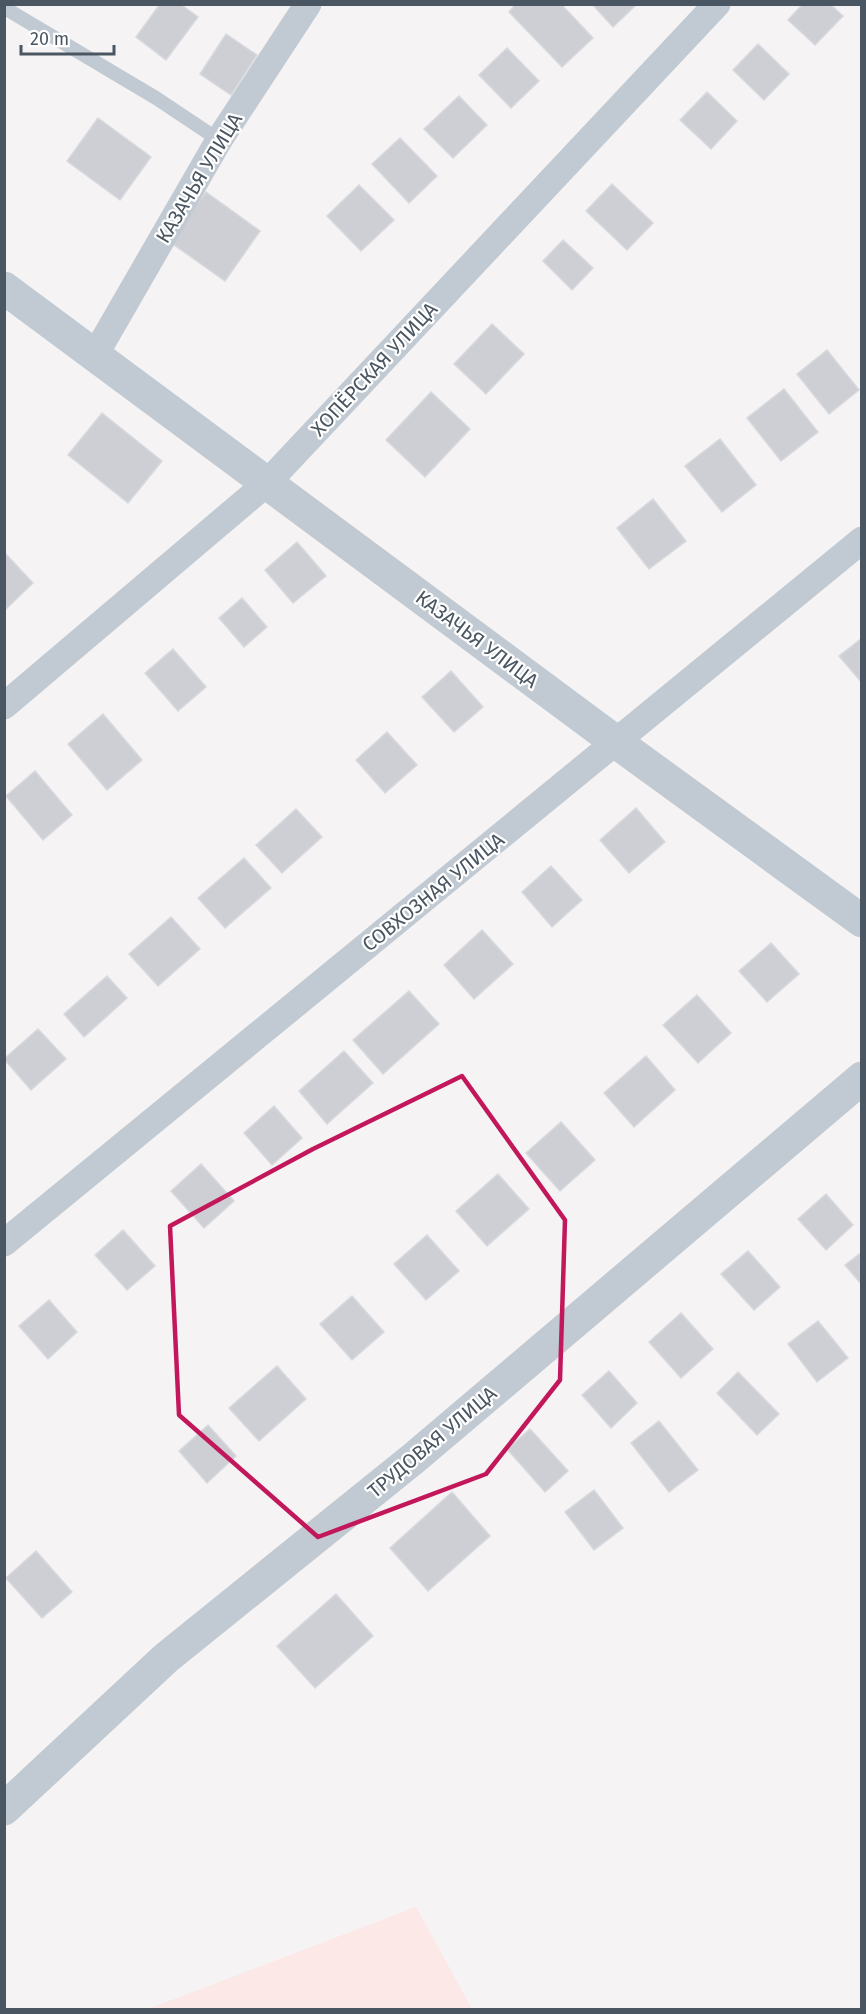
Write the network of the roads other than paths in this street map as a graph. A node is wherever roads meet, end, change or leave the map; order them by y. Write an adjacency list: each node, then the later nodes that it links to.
1 (308, 4): 4 (street, КАЗАЧЬЯ УЛИЦА)
2 (717, 4): 7 (street, ХОПЁРСКАЯ УЛИЦА)
3 (8, 10): 4 (lane)
4 (219, 140): 6 (street, КАЗАЧЬЯ УЛИЦА)
5 (4, 288): 6 (street, КАЗАЧЬЯ УЛИЦА)
6 (95, 355): 7 (street, КАЗАЧЬЯ УЛИЦА)
7 (267, 483): 9 (street, ХОПЁРСКАЯ УЛИЦА); 10 (street, КАЗАЧЬЯ УЛИЦА)
8 (861, 540): 10 (street, СОВХОЗНАЯ УЛИЦА)
9 (4, 706)
10 (616, 742): 11 (street, КАЗАЧЬЯ УЛИЦА); 13 (street, СОВХОЗНАЯ УЛИЦА)
11 (861, 921)
12 (861, 1078): 14 (street, ТРУДОВАЯ УЛИЦА)
13 (4, 1243)
14 (4, 1809)

